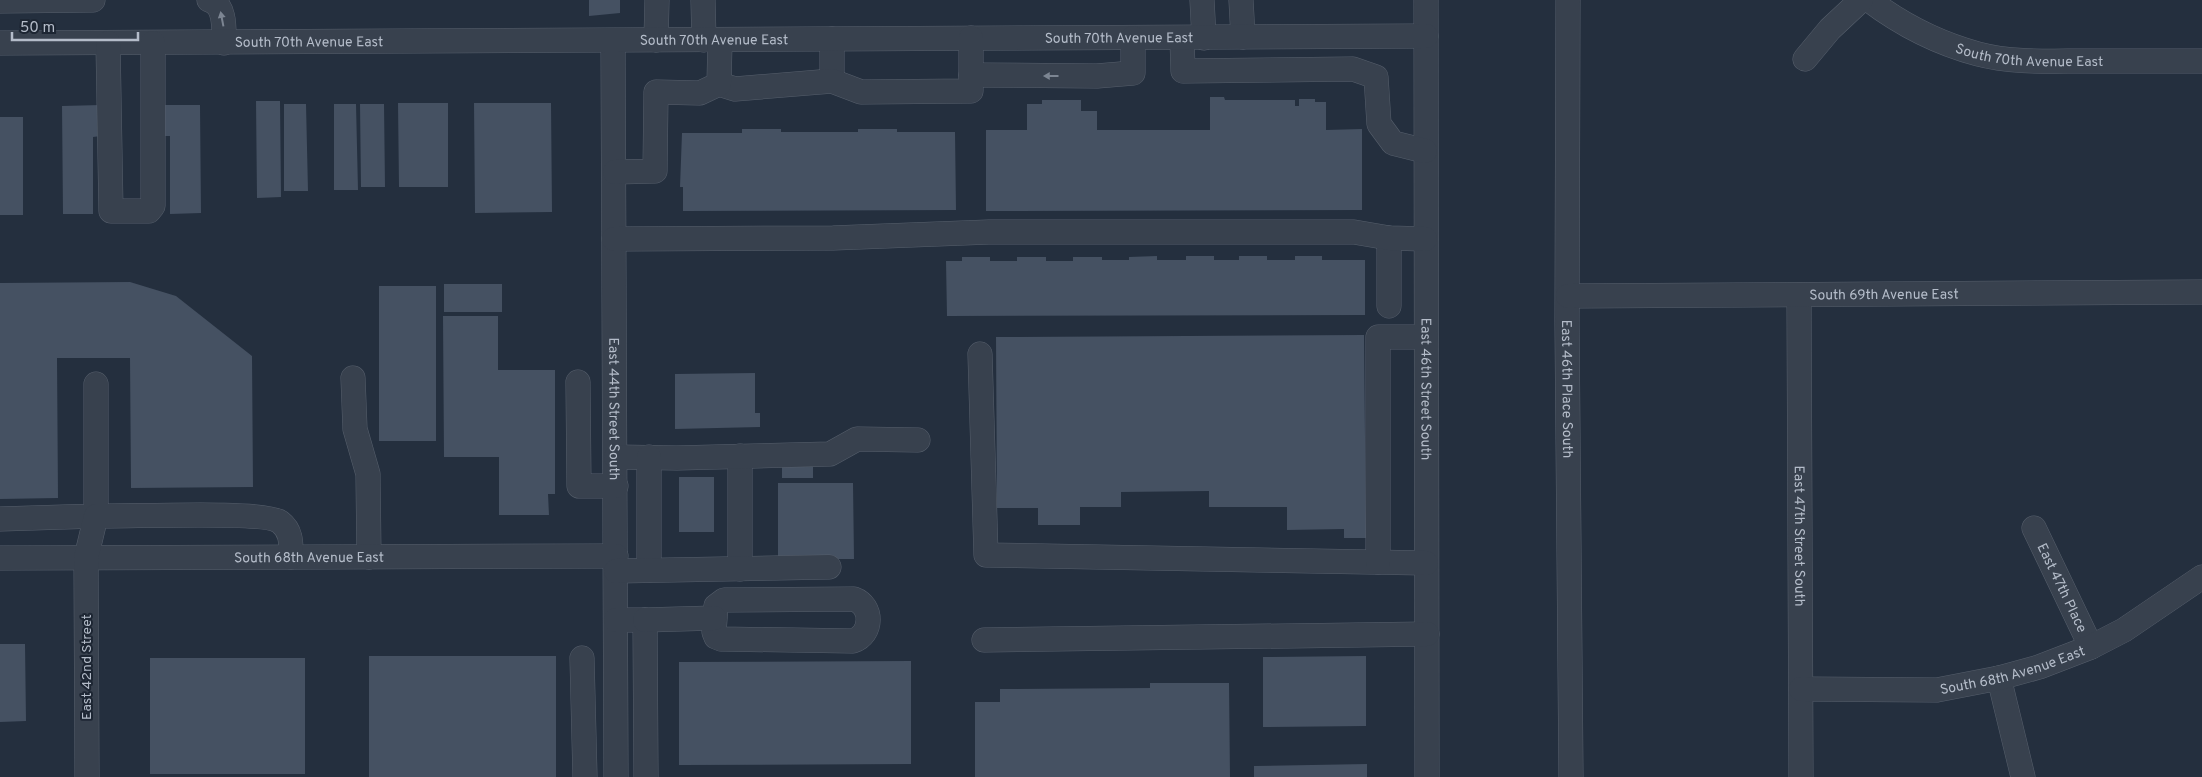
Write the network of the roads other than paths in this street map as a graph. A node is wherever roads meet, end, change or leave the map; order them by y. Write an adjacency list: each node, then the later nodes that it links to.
1 (93, 0): 11 (street)
2 (209, 0): 24 (street, one-way to 2)
3 (657, 0): 18 (street)
4 (703, 0): 20 (street)
5 (1202, 0): 16 (street)
6 (1241, 0): 13 (street)
7 (1426, 0): 12 (street, East 46th Street South)
8 (1568, 0): 37 (street, East 46th Place South)
9 (1861, 0): 25 (street)
10 (1869, 0): 26 (street, South 70th Avenue East)
11 (0, 1)
12 (1426, 36): 13 (street, South 70th Avenue East); 30 (street, East 46th Street South)
13 (1243, 37): 16 (street, South 70th Avenue East)
14 (971, 38): 15 (street, South 70th Avenue East); 17 (street, South 70th Avenue East); 27 (street)
15 (1133, 38): 16 (street, South 70th Avenue East); 27 (street, one-way to 27)
16 (1193, 38): 30 (street)
17 (832, 39): 20 (street, South 70th Avenue East); 28 (street)
18 (656, 40): 19 (street, South 70th Avenue East); 20 (street, South 70th Avenue East)
19 (613, 41): 24 (street, South 70th Avenue East); 31 (street, East 44th Street South)
20 (712, 41): 29 (street)
21 (0, 43): 22 (street, South 70th Avenue East)
22 (108, 43): 23 (street, South 70th Avenue East); 23 (street)
23 (153, 43): 24 (street, South 70th Avenue East)
24 (224, 43)
25 (1805, 59)
26 (2202, 60)
27 (971, 75): 28 (street)
28 (832, 81): 29 (street)
29 (719, 84): 31 (street)
30 (1425, 151): 34 (street, East 46th Street South)
31 (614, 172): 32 (street, East 44th Street South)
32 (614, 238): 33 (street); 46 (street, East 44th Street South)
33 (1389, 238): 34 (street); 38 (street)
34 (1426, 239): 39 (street, East 46th Street South)
35 (2202, 292): 36 (street, South 69th Avenue East)
36 (1799, 295): 37 (street, South 69th Avenue East); 71 (street, East 47th Street South)
37 (1568, 296): 77 (street, East 46th Place South)
38 (1389, 306)
39 (1426, 336): 56 (street); 58 (street, East 46th Street South)
40 (980, 354): 56 (street)
41 (353, 378): 53 (street)
42 (578, 382): 48 (street)
43 (96, 384): 49 (street, East 42nd Street)
44 (918, 440): 45 (street)
45 (740, 456): 47 (street); 60 (street)
46 (616, 457): 47 (street); 48 (street, East 44th Street South)
47 (649, 457): 61 (street)
48 (616, 486): 57 (street, East 44th Street South)
49 (96, 516): 50 (street); 52 (street); 55 (street, East 42nd Street)
50 (0, 519)
51 (2034, 528): 68 (street, East 47th Place)
52 (291, 557): 53 (street, South 68th Avenue East); 55 (street, South 68th Avenue East)
53 (369, 557): 57 (street, South 68th Avenue East)
54 (0, 558): 55 (street, South 68th Avenue East)
55 (86, 558): 72 (street, East 42nd Street)
56 (1378, 562): 58 (street)
57 (616, 563): 61 (street, South 68th Avenue East); 64 (street, East 44th Street South)
58 (1426, 563): 66 (street, East 46th Street South)
59 (829, 566): 60 (street, South 68th Avenue East)
60 (740, 569): 61 (street, South 68th Avenue East)
61 (649, 570)
62 (2202, 577): 68 (street, South 68th Avenue East)
63 (714, 618): 63 (street); 65 (street)
64 (616, 620): 65 (street); 74 (street, East 44th Street South)
65 (645, 620): 75 (street)
66 (1427, 634): 67 (street); 76 (street, East 46th Street South)
67 (984, 640)
68 (2091, 647): 70 (street, South 68th Avenue East)
69 (582, 658): 73 (street)
70 (1999, 678): 71 (street, South 68th Avenue East); 79 (street)
71 (1801, 689): 78 (street, East 47th Street South)
72 (87, 777)
73 (585, 777)
74 (616, 777)
75 (646, 777)
76 (1427, 777)
77 (1571, 777)
78 (1801, 777)
79 (2023, 777)

